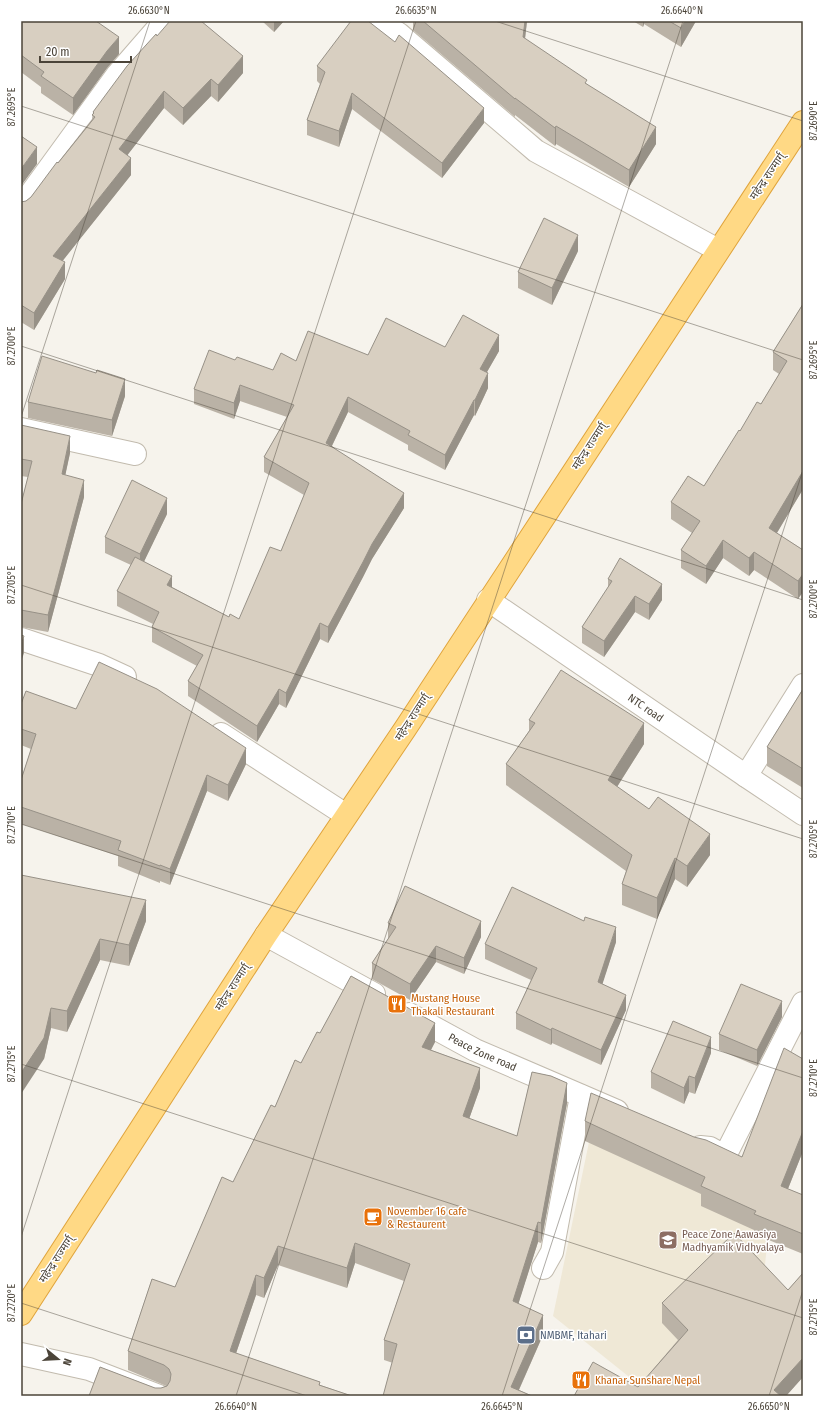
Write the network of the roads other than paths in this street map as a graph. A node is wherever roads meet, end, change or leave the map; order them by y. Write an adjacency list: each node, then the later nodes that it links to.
1 (164, 21): 4 (street)
2 (378, 21): 5 (street)
3 (803, 122): 5 (highway, महेन्द्र राज्मार्ग्)
4 (21, 208)
5 (718, 250): 8 (highway, महेन्द्र राज्मार्ग्)
6 (21, 429): 7 (street)
7 (135, 454)
8 (488, 600): 13 (street, NTC road); 15 (highway, महेन्द्र राज्मार्ग्)
9 (21, 639): 10 (street)
10 (141, 685)
11 (803, 685): 13 (street)
12 (204, 723): 15 (street)
13 (746, 776): 14 (street, NTC road)
14 (803, 814)
15 (346, 815): 16 (highway, महेन्द्र राज्मार्ग्)
16 (266, 935): 18 (street, Peace Zone road); 22 (highway, महेन्द्र राज्मार्ग्)
17 (803, 1003): 20 (street)
18 (581, 1096): 19 (street, Peace Zone road); 21 (street)
19 (632, 1117)
20 (682, 1139)
21 (543, 1268)
22 (21, 1314)
23 (21, 1354): 24 (street)
24 (159, 1396)

